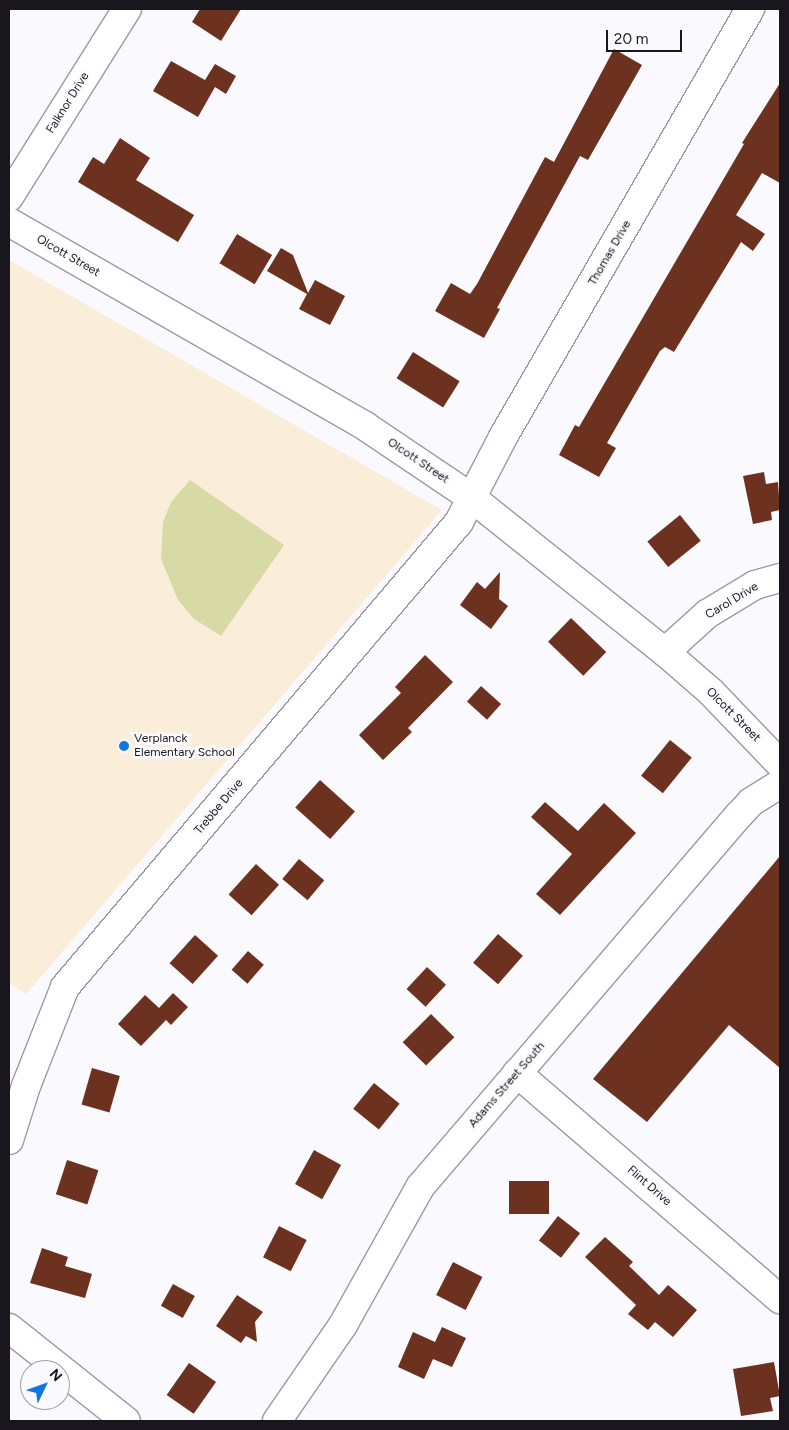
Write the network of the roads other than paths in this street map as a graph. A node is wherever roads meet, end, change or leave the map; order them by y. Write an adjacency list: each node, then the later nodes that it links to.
1 (127, 9): 3 (street, Falknor Drive)
2 (750, 9): 5 (street, Thomas Drive)
3 (9, 197)
4 (9, 222): 5 (street, Olcott Street)
5 (472, 498): 7 (street, Olcott Street); 11 (street, Trebbe Drive)
6 (780, 578): 7 (street, Carol Drive)
7 (665, 652): 8 (street, Olcott Street)
8 (780, 764)
9 (780, 784): 10 (street, Adams Street South)
10 (517, 1073): 12 (street, Flint Drive); 15 (street, Adams Street South)
11 (9, 1140)
12 (780, 1299)
13 (9, 1328): 14 (street)
14 (126, 1421)
15 (277, 1421)

